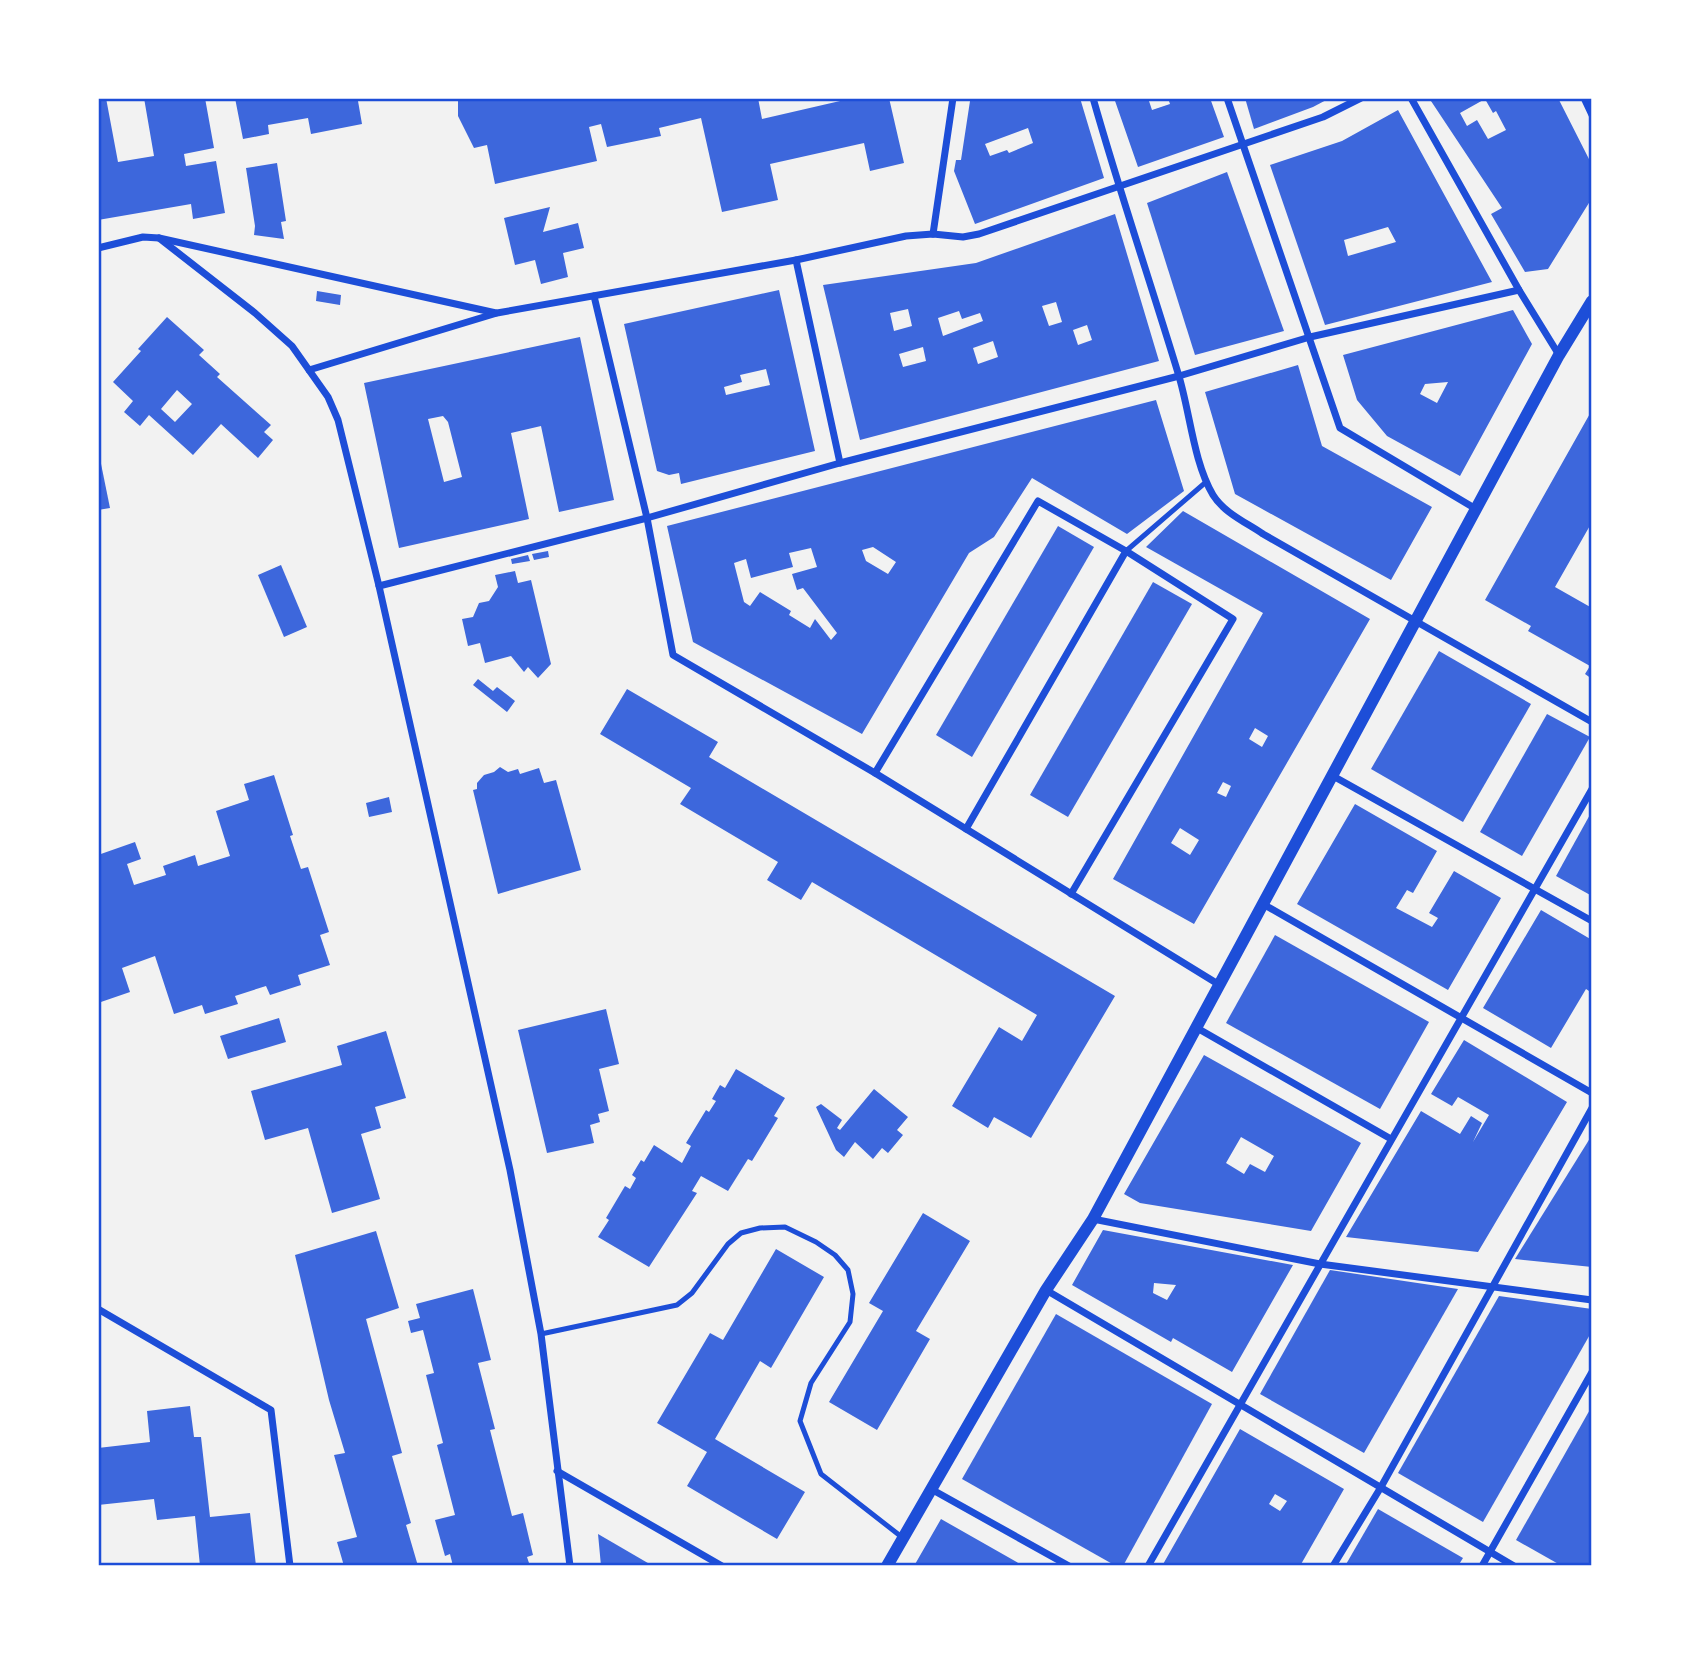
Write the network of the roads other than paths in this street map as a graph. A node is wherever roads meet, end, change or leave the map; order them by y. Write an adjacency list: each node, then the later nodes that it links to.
1 (953, 98): 10 (street)
2 (1093, 98): 9 (street)
3 (1227, 98): 8 (street)
4 (1361, 98): 8 (street)
5 (1411, 98): 14 (street)
6 (1584, 98): 7 (street)
7 (1592, 115)
8 (1243, 144): 9 (street); 18 (street)
9 (1118, 185): 10 (street); 21 (street)
10 (933, 234): 13 (street)
11 (159, 238): 12 (street); 17 (street); 20 (street)
12 (98, 248)
13 (796, 260): 15 (street); 22 (street)
14 (1518, 290): 18 (street); 19 (street)
15 (594, 296): 17 (street); 25 (street)
16 (1592, 301): 19 (street)
17 (497, 313): 20 (street)
18 (1310, 337): 21 (street); 24 (street)
19 (1559, 355): 24 (street)
20 (309, 370): 27 (street)
21 (1179, 376): 22 (street); 23 (street)
22 (840, 463): 25 (street)
23 (1206, 482): 26 (lane); 28 (street)
24 (1476, 509): 28 (street)
25 (648, 517): 27 (street); 30 (street)
26 (1126, 551): 30 (street); 33 (street); 35 (street)
27 (379, 586): 50 (street)
28 (1416, 621): 29 (street); 31 (street)
29 (1592, 722)
30 (875, 773): 33 (street)
31 (1333, 776): 34 (street); 36 (street)
32 (1592, 789): 34 (street)
33 (966, 829): 35 (street)
34 (1535, 889): 37 (street); 39 (street)
35 (1071, 894): 38 (street)
36 (1263, 904): 38 (street); 39 (street)
37 (1592, 921)
38 (1218, 984): 40 (street)
39 (1461, 1017): 41 (street); 43 (street)
40 (1197, 1028): 43 (street); 44 (street)
41 (1592, 1093)
42 (1592, 1108): 46 (street)
43 (1391, 1139): 45 (street)
44 (1093, 1219): 45 (street); 47 (street)
45 (1320, 1264): 46 (street); 52 (street)
46 (1492, 1287): 48 (street); 54 (street)
47 (1046, 1290): 52 (street); 55 (street)
48 (1592, 1300)
49 (98, 1309): 58 (street)
50 (541, 1334): 53 (street); 56 (lane)
51 (1592, 1372): 57 (street)
52 (1240, 1404): 54 (street); 63 (street)
53 (557, 1471): 59 (street); 60 (street)
54 (1381, 1487): 57 (street); 64 (street)
55 (931, 1489): 56 (street); 62 (street)
56 (903, 1538): 61 (street)
57 (1490, 1552): 65 (street); 66 (street)
58 (290, 1566)
59 (570, 1566)
60 (722, 1566)
61 (887, 1566)
62 (1069, 1566)
63 (1148, 1566)
64 (1333, 1566)
65 (1482, 1566)
66 (1514, 1566)

